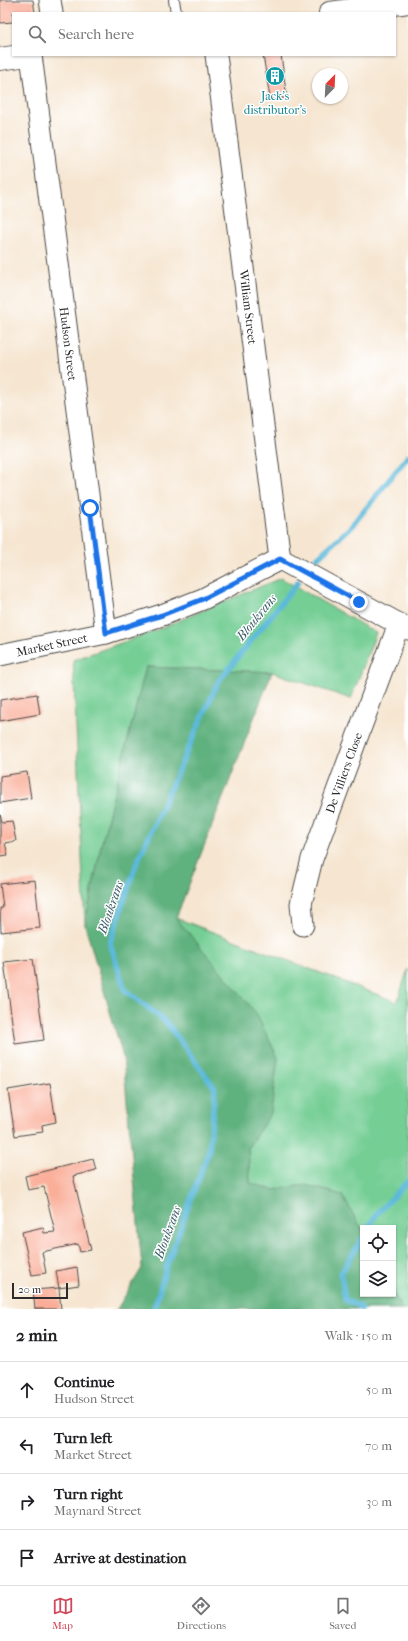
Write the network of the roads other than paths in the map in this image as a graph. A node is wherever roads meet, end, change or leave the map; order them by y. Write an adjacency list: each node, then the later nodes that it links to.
1 (50, 0): 4 (street)
2 (174, 0): 5 (lane)
3 (408, 2): 6 (main road)
4 (52, 12)
5 (176, 12)
6 (337, 12)
7 (20, 56): 10 (main road)
8 (31, 56): 13 (street, Hudson Street)
9 (216, 56): 11 (street, William Street)
10 (0, 59)
11 (280, 559): 12 (street); 13 (street, Market Street)
12 (403, 626): 15 (street, De Villiers Close)
13 (106, 633): 14 (street, Market Street)
14 (0, 656)
15 (303, 925)

